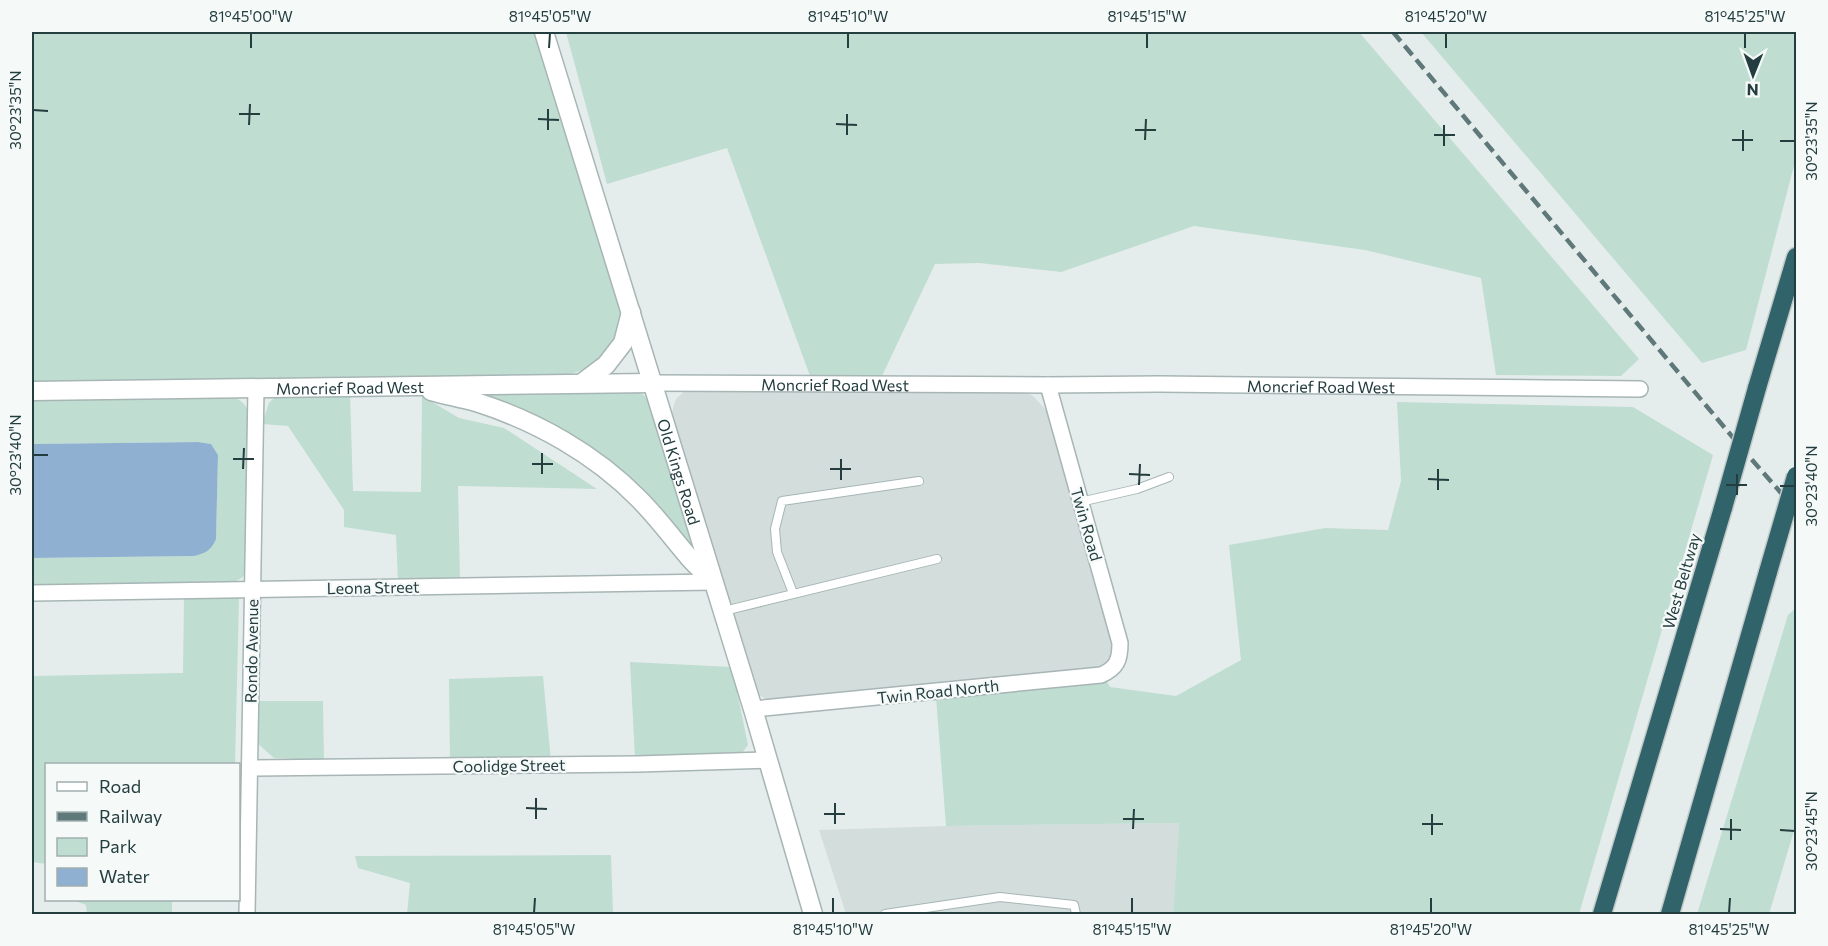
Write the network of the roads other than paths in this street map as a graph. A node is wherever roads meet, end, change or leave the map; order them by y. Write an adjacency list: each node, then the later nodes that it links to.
1 (544, 32): 3 (street, Old Kings Road)
2 (1797, 257): 30 (highway, West Beltway, bridge)
3 (631, 312): 4 (street); 5 (street, Old Kings Road)
4 (582, 383): 5 (street, Moncrief Road West); 6 (street, Moncrief Road West)
5 (652, 383): 7 (street, Moncrief Road West); 16 (street, Old Kings Road)
6 (403, 385): 8 (street, Moncrief Road West); 16 (street)
7 (1048, 385): 9 (street, Moncrief Road West); 14 (street, Twin Road)
8 (256, 388): 10 (street, Moncrief Road West); 17 (street, Rondo Avenue)
9 (1640, 389)
10 (32, 391)
11 (1797, 476): 31 (highway, bridge)
12 (1169, 477): 14 (lane)
13 (919, 481): 19 (lane)
14 (1080, 502): 21 (street, Twin Road)
15 (937, 559): 19 (lane)
16 (714, 582): 17 (street, Leona Street); 20 (street, Old Kings Road)
17 (252, 588): 18 (street, Leona Street); 24 (street, Rondo Avenue)
18 (32, 593)
19 (793, 593): 20 (lane)
20 (722, 611): 22 (street, Old Kings Road)
21 (1118, 663): 22 (street, Twin Road North)
22 (753, 709): 23 (street, Old Kings Road)
23 (768, 760): 24 (street, Coolidge Street); 27 (street, Old Kings Road)
24 (250, 768): 26 (street, Rondo Avenue)
25 (919, 912): 28 (lane); 29 (lane)
26 (247, 915)
27 (813, 915)
28 (885, 915)
29 (1076, 915)
30 (1602, 915)
31 (1670, 915)

